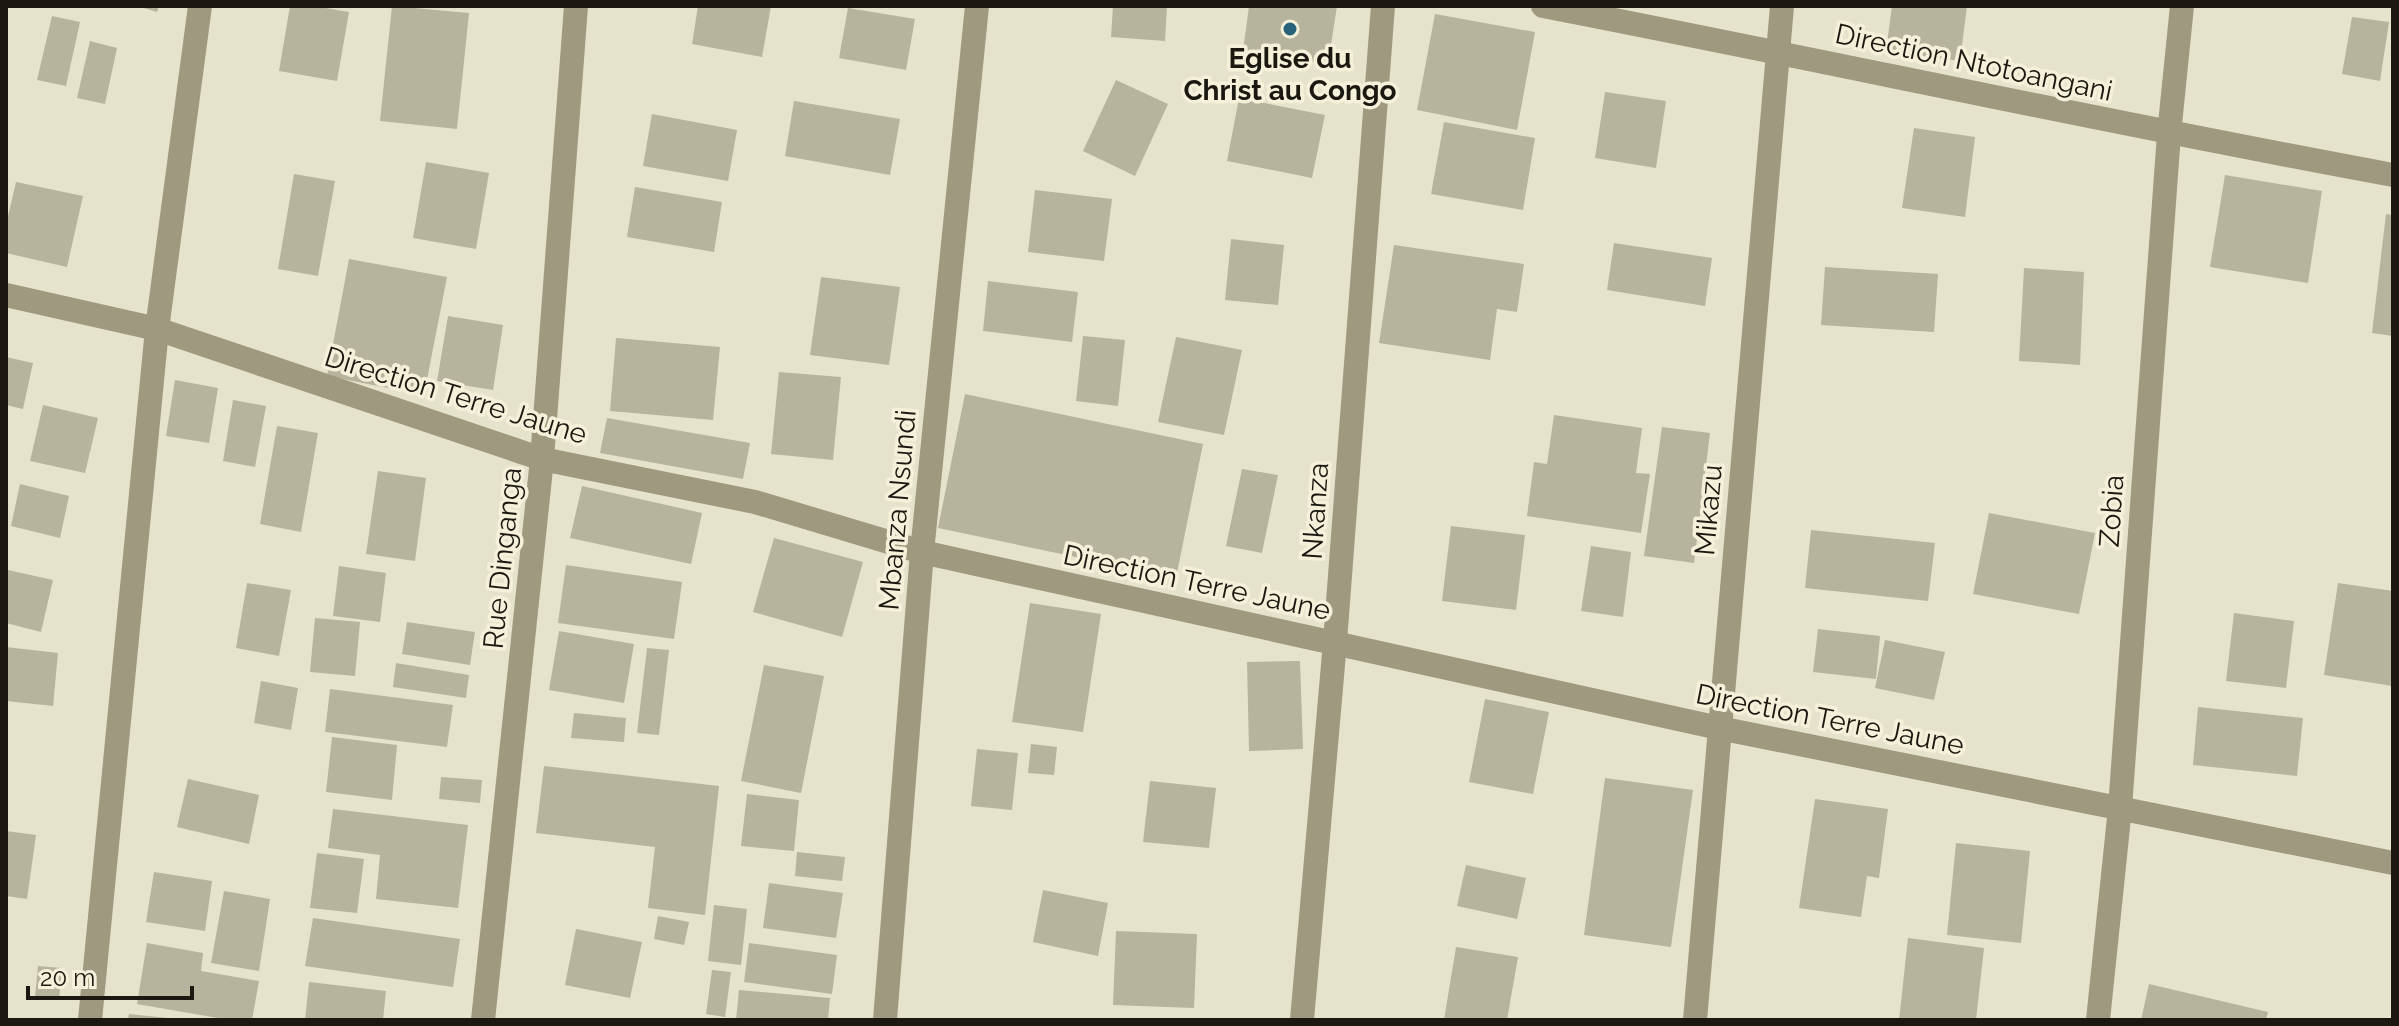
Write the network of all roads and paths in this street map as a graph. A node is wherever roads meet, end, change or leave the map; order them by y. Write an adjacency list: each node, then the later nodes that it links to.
1 (200, 6): 12 (street)
2 (576, 6): 13 (street, Rue Dinganga)
3 (977, 6): 14 (street, Mbanza Nsundi)
4 (1383, 6): 15 (street, Nkanza)
5 (1543, 6): 8 (street, Direction Ntotoangani)
6 (1782, 6): 8 (street, Mikazu)
7 (2182, 6): 9 (street, Zobia)
8 (1777, 51): 9 (street, Direction Ntotoangani); 16 (street, Mikazu)
9 (2169, 134): 10 (street, Direction Ntotoangani); 17 (street, Zobia)
10 (2393, 175)
11 (6, 295): 12 (street, Direction Terre Jaune)
12 (157, 329): 13 (street, Direction Terre Jaune); 19 (street)
13 (542, 459): 14 (street, Direction Terre Jaune); 20 (street, Rue Dinganga)
14 (922, 552): 15 (street, Direction Terre Jaune); 21 (street, Mbanza Nsundi)
15 (1335, 642): 16 (street, Direction Terre Jaune); 22 (street, Nkanza)
16 (1719, 728): 17 (street, Direction Terre Jaune); 23 (street, Mikazu)
17 (2120, 808): 18 (street, Direction Terre Jaune); 24 (street, Zobia)
18 (2393, 863)
19 (90, 1020)
20 (483, 1020)
21 (885, 1020)
22 (1302, 1020)
23 (1695, 1020)
24 (2098, 1020)

